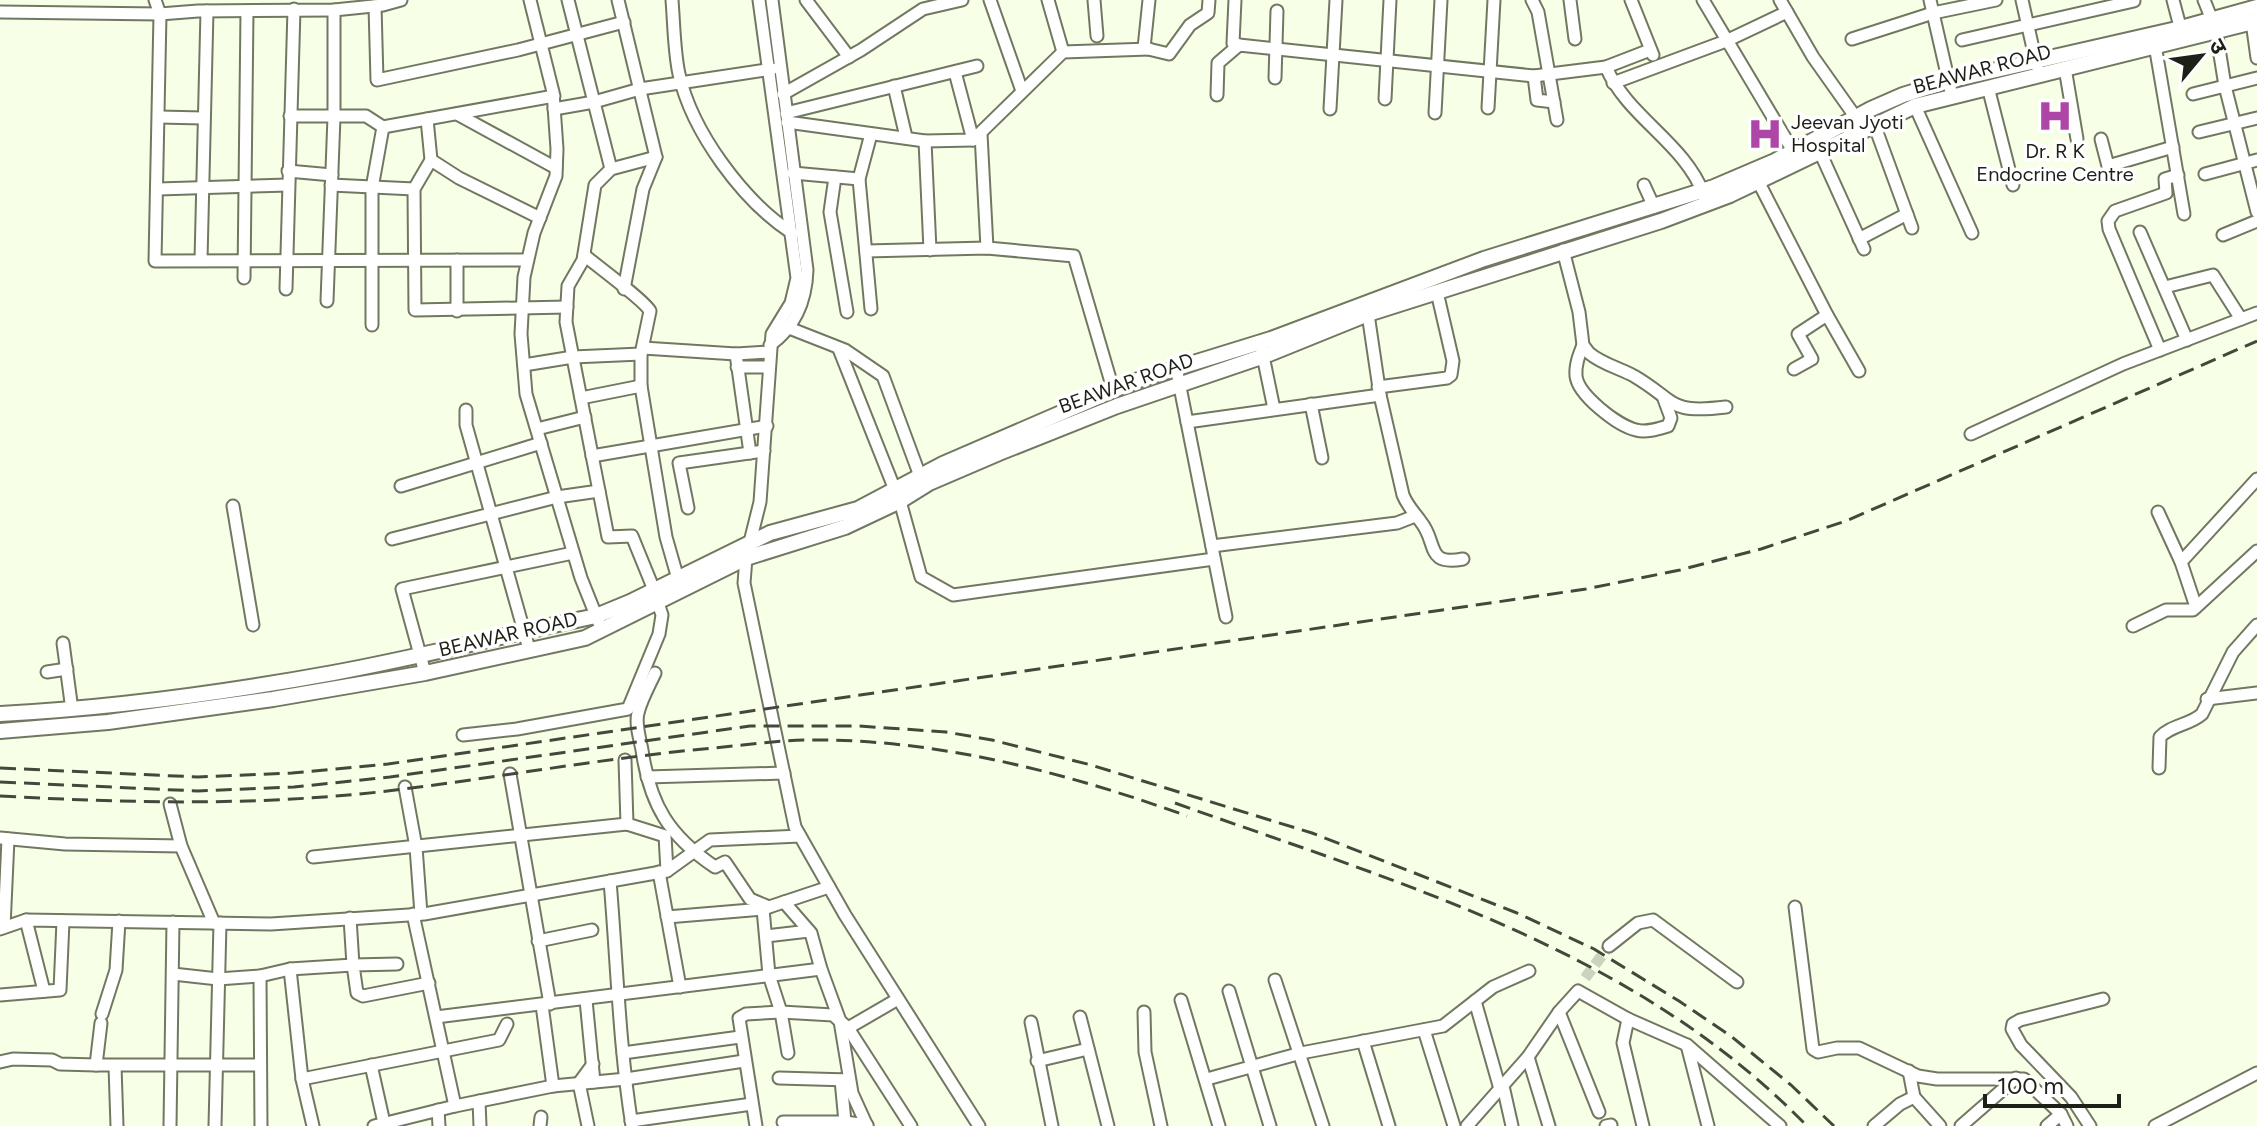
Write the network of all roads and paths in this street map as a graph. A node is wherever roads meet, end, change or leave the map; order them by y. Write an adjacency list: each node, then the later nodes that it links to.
1 (155, 0): 42 (street)
2 (401, 0): 35 (street)
3 (530, 0): 54 (street)
4 (568, 0): 48 (street)
5 (618, 0): 44 (street)
6 (672, 0): 79 (street)
7 (759, 0): 72 (street)
8 (772, 0): 71 (street)
9 (806, 0): 62 (street)
10 (959, 0): 62 (street)
11 (990, 0): 86 (street)
12 (1048, 0): 60 (street)
13 (1094, 0): 49 (street)
14 (1149, 0): 57 (street)
15 (1209, 0): 57 (street)
16 (1235, 0): 55 (street)
17 (1336, 0): 61 (street)
18 (1390, 0): 64 (street)
19 (1441, 0): 66 (street)
20 (1494, 0): 73 (street)
21 (1532, 0): 75 (street)
22 (1570, 0): 50 (street)
23 (1631, 0): 59 (street)
24 (1703, 0): 53 (street)
25 (1780, 0): 40 (street)
26 (1930, 0): 41 (street)
27 (1996, 0): 32 (street)
28 (2022, 0): 46 (street)
29 (2173, 0): 47 (street)
30 (2204, 0): 45 (street)
31 (2134, 1): 46 (street)
32 (1967, 3): 41 (street)
33 (206, 6): 37 (street); 42 (street); 102 (street)
34 (287, 6): 36 (street); 37 (street); 99 (street)
35 (375, 6): 36 (street); 54 (street)
36 (334, 10): 101 (street)
37 (247, 11): 137 (street)
38 (1277, 11): 58 (street)
39 (0, 12): 42 (street)
40 (1787, 12): 53 (street); 108 (street)
41 (1933, 13): 51 (street); 84 (street)
42 (160, 14): 100 (street)
43 (2255, 17): 45 (main road, BEAWAR ROAD); 63 (street)
44 (624, 22): 48 (street); 85 (street)
45 (2213, 25): 47 (main road, BEAWAR ROAD); 82 (street)
46 (2028, 26): 52 (street); 69 (street)
47 (2182, 33): 56 (main road, BEAWAR ROAD); 69 (main road, BEAWAR ROAD)
48 (577, 35): 54 (street); 91 (street)
49 (1097, 36)
50 (1575, 39)
51 (1852, 39)
52 (1962, 40)
53 (1726, 41): 67 (street); 118 (street)
54 (540, 45): 93 (street)
55 (1239, 45): 58 (street); 89 (street)
56 (2155, 45): 70 (main road, BEAWAR ROAD); 117 (street)
57 (1149, 49): 60 (street)
58 (1277, 49): 61 (street); 77 (street)
59 (1650, 50): 67 (street); 68 (street)
60 (1063, 52): 86 (street)
61 (1331, 55): 64 (street); 96 (street)
62 (849, 57): 87 (street)
63 (2257, 58)
64 (1387, 61): 66 (street); 90 (street)
65 (977, 66): 74 (street)
66 (1436, 66): 73 (street); 97 (street)
67 (1659, 66): 80 (street)
68 (1606, 67): 75 (street); 80 (street)
69 (2037, 67): 70 (main road, BEAWAR ROAD); 83 (main road, BEAWAR ROAD); 84 (main road, BEAWAR ROAD)
70 (2065, 68): 114 (street)
71 (780, 69): 72 (street); 87 (street)
72 (767, 70): 79 (street); 151 (street)
73 (1488, 71): 76 (street); 95 (street)
74 (955, 72): 81 (street); 113 (street)
75 (1549, 75): 76 (street); 92 (street)
76 (1534, 76): 92 (street)
77 (1275, 78)
78 (2257, 78): 82 (street)
79 (682, 83): 85 (street); 151 (street)
80 (1613, 83): 142 (street)
81 (894, 86): 103 (street); 112 (street)
82 (2225, 86): 88 (street); 107 (street)
83 (1988, 87): 84 (main road, BEAWAR ROAD); 136 (street)
84 (1950, 88): 94 (main road, BEAWAR ROAD); 108 (main road, BEAWAR ROAD)
85 (640, 89): 91 (street); 120 (street)
86 (1022, 91): 113 (street)
87 (783, 94): 103 (street)
88 (2193, 94)
89 (1217, 95)
90 (1385, 99)
91 (594, 102): 93 (street); 125 (street)
92 (1554, 102): 106 (street)
93 (554, 103): 98 (street); 124 (street)
94 (1915, 106): 108 (main road, BEAWAR ROAD); 152 (street)
95 (1488, 108)
96 (1330, 109)
97 (1435, 113)
98 (457, 114): 105 (street); 124 (street)
99 (290, 116): 101 (street); 126 (street)
100 (159, 117): 102 (street); 140 (street)
101 (334, 117): 109 (street); 132 (street)
102 (203, 118): 138 (street)
103 (786, 118): 111 (street); 127 (street)
104 (2257, 118): 107 (street)
105 (427, 119): 109 (street); 121 (street)
106 (1557, 120)
107 (2234, 123): 110 (street); 123 (street)
108 (1865, 124): 118 (main road, BEAWAR ROAD); 119 (main road, BEAWAR ROAD); 145 (street)
109 (383, 127): 139 (street)
110 (2199, 132)
111 (871, 134): 112 (street); 131 (street)
112 (906, 137): 116 (street)
113 (977, 137): 116 (street); 154 (street)
114 (2077, 139)
115 (2101, 139): 117 (street)
116 (925, 141): 155 (street)
117 (2173, 147): 129 (street)
118 (1793, 151): 142 (main road, BEAWAR ROAD)
119 (1820, 152): 133 (main road, BEAWAR ROAD); 145 (street)
120 (656, 157): 125 (street); 170 (street)
121 (431, 160): 141 (street); 147 (street)
122 (2257, 160): 123 (street)
123 (2244, 163): 128 (street); 144 (street)
124 (556, 168): 147 (street)
125 (611, 169): 158 (street)
126 (288, 171): 132 (street); 134 (street)
127 (793, 173): 130 (street); 182 (street)
128 (2205, 174)
129 (2178, 175): 146 (street); 188 (street)
130 (835, 177): 131 (street); 177 (street)
131 (859, 179): 157 (street)
132 (331, 180): 139 (street); 164 (street)
133 (1759, 183): 142 (main road, BEAWAR ROAD); 179 (street)
134 (288, 185): 137 (street); 163 (street)
135 (1644, 185): 143 (street)
136 (2013, 185)
137 (245, 186): 138 (street); 162 (street)
138 (202, 188): 140 (street); 161 (street)
139 (372, 188): 141 (street); 159 (street)
140 (158, 189): 161 (street)
141 (414, 189): 160 (street)
142 (1716, 193): 143 (main road, BEAWAR ROAD); 156 (main road, BEAWAR ROAD)
143 (1654, 207): 187 (main road, BEAWAR ROAD)
144 (2257, 212)
145 (1907, 214): 149 (street)
146 (2184, 214)
147 (540, 218): 166 (street)
148 (2257, 221): 153 (street)
149 (1912, 228)
150 (2140, 232): 168 (street)
151 (792, 233): 185 (street)
152 (1972, 233)
153 (2223, 235)
154 (987, 248): 155 (street); 200 (street)
155 (930, 250): 157 (street)
156 (1563, 250): 171 (main road, BEAWAR ROAD); 184 (street)
157 (866, 251): 175 (street)
158 (584, 255): 170 (street); 174 (street)
159 (372, 259): 160 (street); 164 (street); 181 (street)
160 (415, 259): 165 (street); 176 (street)
161 (201, 260): 162 (street)
162 (244, 260): 163 (street); 167 (street)
163 (286, 260): 164 (street); 169 (street)
164 (329, 260): 172 (street)
165 (457, 260): 166 (street); 176 (street)
166 (527, 260): 173 (street)
167 (244, 278)
168 (2165, 287): 180 (street); 183 (street)
169 (286, 289)
170 (624, 289): 189 (street)
171 (1437, 292): 178 (main road, BEAWAR ROAD); 201 (street)
172 (327, 301)
173 (522, 307): 174 (street); 176 (street); 192 (street)
174 (567, 307): 191 (street)
175 (871, 309)
176 (457, 311)
177 (847, 312)
178 (1368, 314): 187 (main road, BEAWAR ROAD); 201 (street)
179 (1827, 315): 196 (street); 197 (street)
180 (2250, 315): 183 (street)
181 (372, 325)
182 (789, 328): 185 (street); 186 (street)
183 (2187, 340): 188 (street)
184 (1583, 345): 203 (street); 203 (street)
185 (770, 348): 190 (street); 194 (street)
186 (839, 349): 221 (street); 225 (street)
187 (1262, 349): 195 (main road, BEAWAR ROAD); 198 (main road, BEAWAR ROAD); 206 (street)
188 (2160, 350): 213 (street)
189 (642, 351): 190 (street); 191 (street); 199 (street)
190 (736, 354): 193 (street)
191 (573, 357): 192 (street); 202 (street)
192 (524, 365): 211 (street)
193 (737, 367): 194 (street); 212 (street)
194 (768, 367): 210 (street)
195 (1176, 367): 198 (street); 200 (main road, BEAWAR ROAD)
196 (1794, 369)
197 (1859, 371)
198 (1179, 384): 209 (street); 225 (main road, BEAWAR ROAD)
199 (641, 386): 202 (street); 215 (street)
200 (1113, 389): 221 (main road, BEAWAR ROAD)
201 (1379, 391): 204 (street); 231 (street)
202 (581, 398): 208 (street)
203 (1664, 399): 205 (street)
204 (1311, 404): 206 (street); 219 (street)
205 (1726, 407)
206 (1274, 409): 209 (street)
207 (466, 410): 220 (street)
208 (585, 417): 211 (street); 218 (street)
209 (1187, 422): 233 (street)
210 (767, 426): 212 (street); 216 (street)
211 (537, 429): 214 (street)
212 (745, 429): 215 (street); 217 (street)
213 (1971, 434)
214 (541, 443): 220 (street); 226 (street)
215 (649, 445): 218 (street); 241 (street)
216 (764, 451): 217 (street); 234 (street)
217 (750, 453): 228 (street)
218 (592, 456): 224 (street)
219 (1322, 458)
220 (477, 463): 223 (street); 230 (street)
221 (920, 476): 225 (main road, BEAWAR ROAD)
222 (2257, 479): 239 (street)
223 (401, 486)
224 (599, 491): 226 (street); 242 (street)
225 (897, 496): 234 (main road, BEAWAR ROAD); 237 (street)
226 (557, 497): 230 (street); 236 (street)
227 (233, 506): 246 (street)
228 (688, 508)
229 (2158, 512): 239 (street)
230 (491, 514): 232 (street); 240 (street)
231 (1415, 516): 233 (street); 238 (street)
232 (392, 539)
233 (1212, 546): 237 (street)
234 (748, 551): 241 (main road, BEAWAR ROAD); 242 (main road, BEAWAR ROAD); 268 (street)
235 (2257, 551): 243 (street)
236 (573, 553): 240 (street); 244 (street)
237 (1214, 559): 245 (street)
238 (1463, 559)
239 (2181, 562): 243 (street)
240 (506, 567): 249 (street); 253 (street)
241 (678, 579): 242 (main road, BEAWAR ROAD)
242 (656, 596): 244 (main road, BEAWAR ROAD); 250 (main road, BEAWAR ROAD); 265 (street)
243 (2196, 607): 248 (street)
244 (596, 616): 249 (main road, BEAWAR ROAD); 250 (street)
245 (1226, 617)
246 (253, 625)
247 (2257, 625): 259 (street)
248 (2133, 626)
249 (524, 631): 252 (street); 253 (main road, BEAWAR ROAD)
250 (602, 631): 252 (main road, BEAWAR ROAD)
251 (63, 643): 254 (street)
252 (529, 649): 256 (main road, BEAWAR ROAD)
253 (418, 655): 256 (street); 260 (main road, BEAWAR ROAD)
254 (67, 669): 255 (street); 261 (street)
255 (47, 672)
256 (425, 673): 263 (main road, BEAWAR ROAD)
257 (655, 673): 270 (street)
258 (2257, 693): 259 (street)
259 (2207, 699): 267 (street)
260 (107, 706): 261 (main road, BEAWAR ROAD); 263 (main road)
261 (72, 710): 262 (main road, BEAWAR ROAD)
262 (0, 714)
263 (108, 722): 264 (main road, BEAWAR ROAD)
264 (0, 731)
265 (463, 735)
266 (625, 760): 273 (street)
267 (2159, 768)
268 (784, 773): 270 (street); 275 (street)
269 (510, 774): 274 (street)
270 (647, 777): 279 (street)
271 (405, 787): 278 (street)
272 (170, 804): 277 (street)
273 (627, 824): 274 (street); 281 (street)
274 (519, 834): 278 (street); 285 (street)
275 (800, 836): 279 (street); 284 (street)
276 (4, 839): 277 (street); 282 (street)
277 (181, 846): 296 (street)
278 (416, 847): 280 (street); 289 (street)
279 (693, 852): 281 (street); 288 (street)
280 (313, 857)
281 (663, 872): 283 (street); 290 (street)
282 (3, 881): 297 (street)
283 (610, 881): 285 (street); 321 (street)
284 (829, 887): 286 (street); 322 (street)
285 (529, 895): 289 (street); 301 (street)
286 (784, 902): 288 (street); 299 (street)
287 (1795, 907): 358 (street)
288 (766, 908): 290 (street); 300 (street)
289 (417, 914): 291 (street); 315 (street)
290 (667, 917): 316 (street)
291 (350, 918): 296 (street); 304 (street)
292 (26, 920): 293 (street); 297 (street); 317 (street)
293 (63, 921): 294 (street); 317 (street)
294 (119, 921): 295 (street); 351 (street)
295 (173, 922): 296 (street); 308 (street)
296 (217, 923): 312 (street)
297 (2, 928)
298 (592, 930): 301 (street)
299 (809, 931): 300 (street); 306 (street)
300 (766, 936): 309 (street)
301 (538, 941): 327 (street)
302 (1609, 946): 314 (street)
303 (397, 964): 304 (street)
304 (353, 965): 305 (street); 315 (street)
305 (290, 969): 310 (street); 362 (street)
306 (821, 969): 309 (street); 336 (street)
307 (1529, 971): 326 (street)
308 (173, 974): 312 (street); 356 (street)
309 (769, 975): 316 (street); 328 (street)
310 (260, 976): 312 (street); 352 (street)
311 (1585, 978): 319 (street)
312 (218, 979): 355 (street)
313 (1275, 980): 345 (street)
314 (1737, 982)
315 (429, 983): 331 (street)
316 (680, 987): 321 (street)
317 (44, 991): 320 (street)
318 (1229, 991): 357 (street)
319 (1578, 991): 330 (street); 333 (street)
320 (0, 995)
321 (620, 996): 324 (street); 343 (street)
322 (898, 999): 336 (street); 394 (street)
323 (2103, 999): 368 (street)
324 (586, 1000): 327 (street); 350 (street)
325 (1181, 1000): 364 (street)
326 (1475, 1001): 337 (street); 370 (street)
327 (546, 1005): 331 (street); 369 (street)
328 (781, 1012): 336 (street); 338 (street); 344 (street)
329 (1144, 1012): 397 (street)
330 (1559, 1012): 346 (street); 376 (street)
331 (436, 1017): 341 (street)
332 (1080, 1017): 342 (street)
333 (1628, 1019): 340 (street); 406 (street)
334 (1031, 1022): 348 (street)
335 (507, 1024): 341 (street)
336 (844, 1024): 365 (street); 393 (street)
337 (1424, 1030): 339 (street); 402 (street)
338 (740, 1037): 343 (street); 347 (street)
339 (1363, 1041): 345 (street); 401 (street)
340 (1687, 1045): 407 (street); 408 (street)
341 (444, 1049): 353 (street); 374 (street)
342 (1088, 1049): 348 (street); 396 (street)
343 (623, 1053): 363 (street)
344 (788, 1053)
345 (1301, 1053): 357 (street); 400 (street)
346 (1528, 1057): 370 (street); 405 (street)
347 (744, 1061): 363 (street); 373 (street)
348 (1037, 1061): 395 (street)
349 (0, 1062): 351 (street)
350 (593, 1064): 366 (street); 367 (street)
351 (96, 1065): 354 (street)
352 (260, 1065): 355 (street); 386 (street)
353 (371, 1065): 362 (street); 382 (street)
354 (115, 1066): 356 (street); 383 (street)
355 (217, 1066): 356 (street); 385 (street)
356 (171, 1067): 384 (street)
357 (1251, 1067): 364 (street); 399 (street)
358 (1909, 1071): 360 (street); 371 (street)
359 (2257, 1073): 414 (street)
360 (2016, 1077): 377 (street); 411 (street)
361 (779, 1078): 365 (street)
362 (302, 1079): 387 (street)
363 (626, 1079): 366 (street); 381 (street)
364 (1207, 1079): 398 (street)
365 (845, 1080): 380 (street); 392 (street)
366 (594, 1082): 367 (street)
367 (579, 1083): 369 (street); 390 (street)
368 (2058, 1084): 377 (street); 413 (street)
369 (553, 1086): 372 (street)
370 (1501, 1087): 403 (street); 404 (street)
371 (1914, 1097): 409 (street); 410 (street)
372 (479, 1101): 374 (street); 389 (street)
373 (752, 1104): 378 (street); 391 (street)
374 (455, 1106): 375 (street)
375 (438, 1110): 382 (street); 388 (street)
376 (1599, 1112)
377 (2060, 1115): 412 (street)
378 (678, 1120): 381 (street)
379 (783, 1122): 380 (street)
380 (845, 1122): 392 (street)
381 (632, 1123)
382 (379, 1125)
383 (117, 1126)
384 (170, 1126)
385 (215, 1126)
386 (261, 1126)
387 (313, 1126)
388 (439, 1126)
389 (480, 1126)
390 (588, 1126)
391 (756, 1126)
392 (867, 1126)
393 (911, 1126)
394 (979, 1126)
395 (1052, 1126)
396 (1108, 1126)
397 (1161, 1126)
398 (1219, 1126)
399 (1270, 1126)
400 (1323, 1126)
401 (1389, 1126)
402 (1454, 1126)
403 (1467, 1126)
404 (1512, 1126)
405 (1549, 1126)
406 (1643, 1126)
407 (1708, 1126)
408 (1780, 1126)
409 (1874, 1126)
410 (1940, 1126)
411 (1961, 1126)
412 (2047, 1126)
413 (2090, 1126)
414 (2155, 1126)

